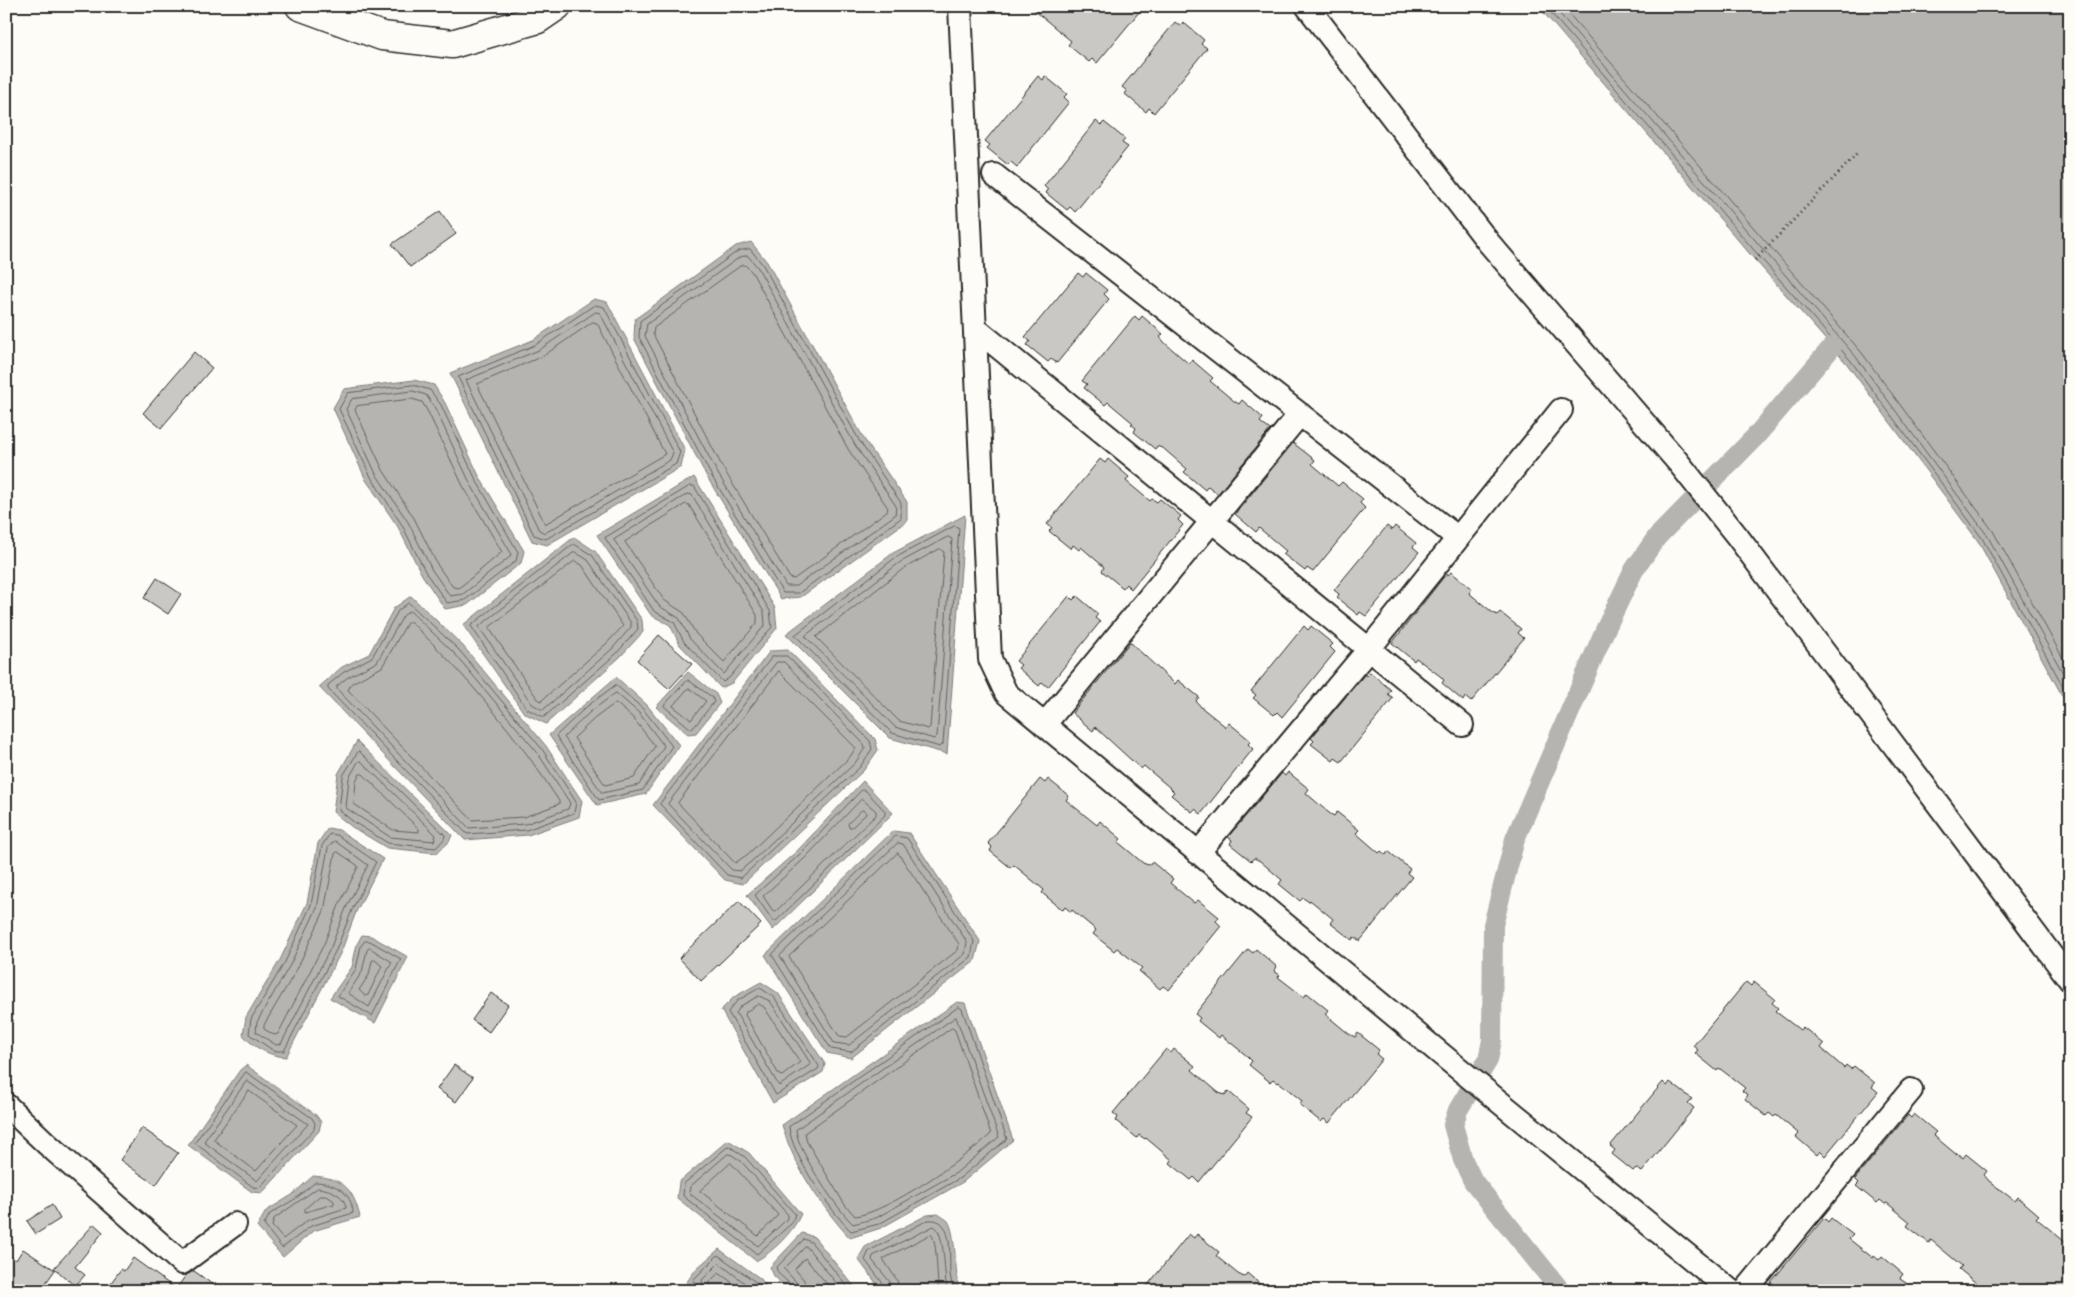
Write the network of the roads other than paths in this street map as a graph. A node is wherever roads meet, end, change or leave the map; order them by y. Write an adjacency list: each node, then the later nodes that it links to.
1 (300, 6): 2 (main road)
2 (557, 6)
3 (960, 6): 6 (street)
4 (1307, 6): 15 (street)
5 (994, 175): 8 (street)
6 (975, 328): 9 (street); 13 (street)
7 (1561, 410): 10 (street)
8 (1300, 414): 9 (street); 10 (street)
9 (1213, 522): 11 (street); 13 (street)
10 (1458, 538): 11 (street)
11 (1369, 649): 12 (street); 14 (street)
12 (1462, 724)
13 (1044, 725): 14 (street)
14 (1198, 853): 19 (street)
15 (2070, 980)
16 (1911, 1090): 20 (street)
17 (6, 1105): 18 (street)
18 (235, 1224)
19 (1731, 1291)
20 (1745, 1291)

